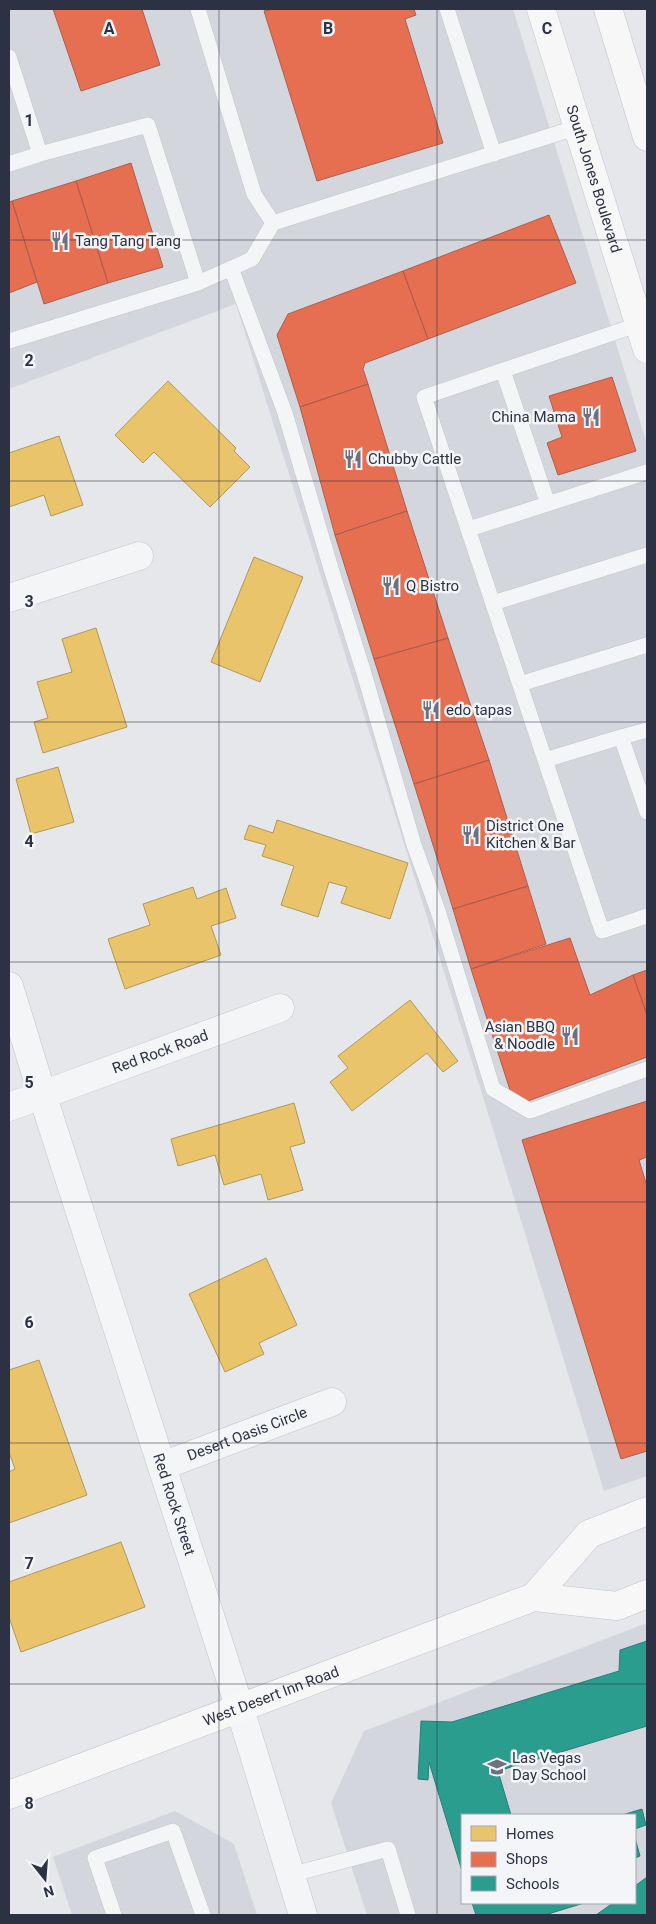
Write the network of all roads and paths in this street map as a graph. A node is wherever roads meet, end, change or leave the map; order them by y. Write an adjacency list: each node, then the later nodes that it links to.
1 (198, 9): 11 (lane)
2 (447, 9): 9 (lane)
3 (541, 9): 6 (main road, South Jones Boulevard)
4 (608, 9): 7 (main road)
5 (9, 57): 8 (lane)
6 (578, 127): 9 (lane); 14 (main road, South Jones Boulevard)
7 (647, 138)
8 (40, 154): 10 (lane); 13 (lane)
9 (494, 154): 11 (lane)
10 (9, 164)
11 (274, 223): 12 (lane)
12 (231, 268): 13 (lane); 33 (lane)
13 (198, 283): 15 (lane)
14 (643, 337): 16 (lane)
15 (9, 341)
16 (503, 371): 18 (lane); 19 (lane)
17 (647, 472): 18 (lane)
18 (548, 504): 19 (lane)
19 (468, 529): 23 (lane)
20 (647, 555): 23 (lane)
21 (139, 556): 22 (street)
22 (9, 598)
23 (493, 603): 25 (lane)
24 (647, 645): 25 (lane)
25 (520, 684): 28 (lane)
26 (647, 730): 27 (lane)
27 (621, 738): 28 (lane); 29 (lane)
28 (545, 760): 30 (lane)
29 (647, 812)
30 (647, 916)
31 (9, 986): 34 (street, Red Rock Street)
32 (280, 1008): 34 (street, Red Rock Road)
33 (647, 1069)
34 (42, 1094): 35 (street); 37 (street, Red Rock Street)
35 (9, 1107)
36 (332, 1402): 37 (street, Desert Oasis Circle)
37 (162, 1466): 41 (street, Red Rock Street)
38 (647, 1511): 40 (main road, West Desert Inn Road)
39 (647, 1594): 40 (main road, West Desert Inn Road)
40 (534, 1597): 41 (main road, West Desert Inn Road)
41 (240, 1709): 42 (main road, West Desert Inn Road); 43 (street, Red Rock Street)
42 (9, 1795)
43 (290, 1875): 46 (street, Red Rock Street); 47 (lane)
44 (114, 1915): 45 (lane)
45 (203, 1915)
46 (303, 1915)
47 (408, 1915)

